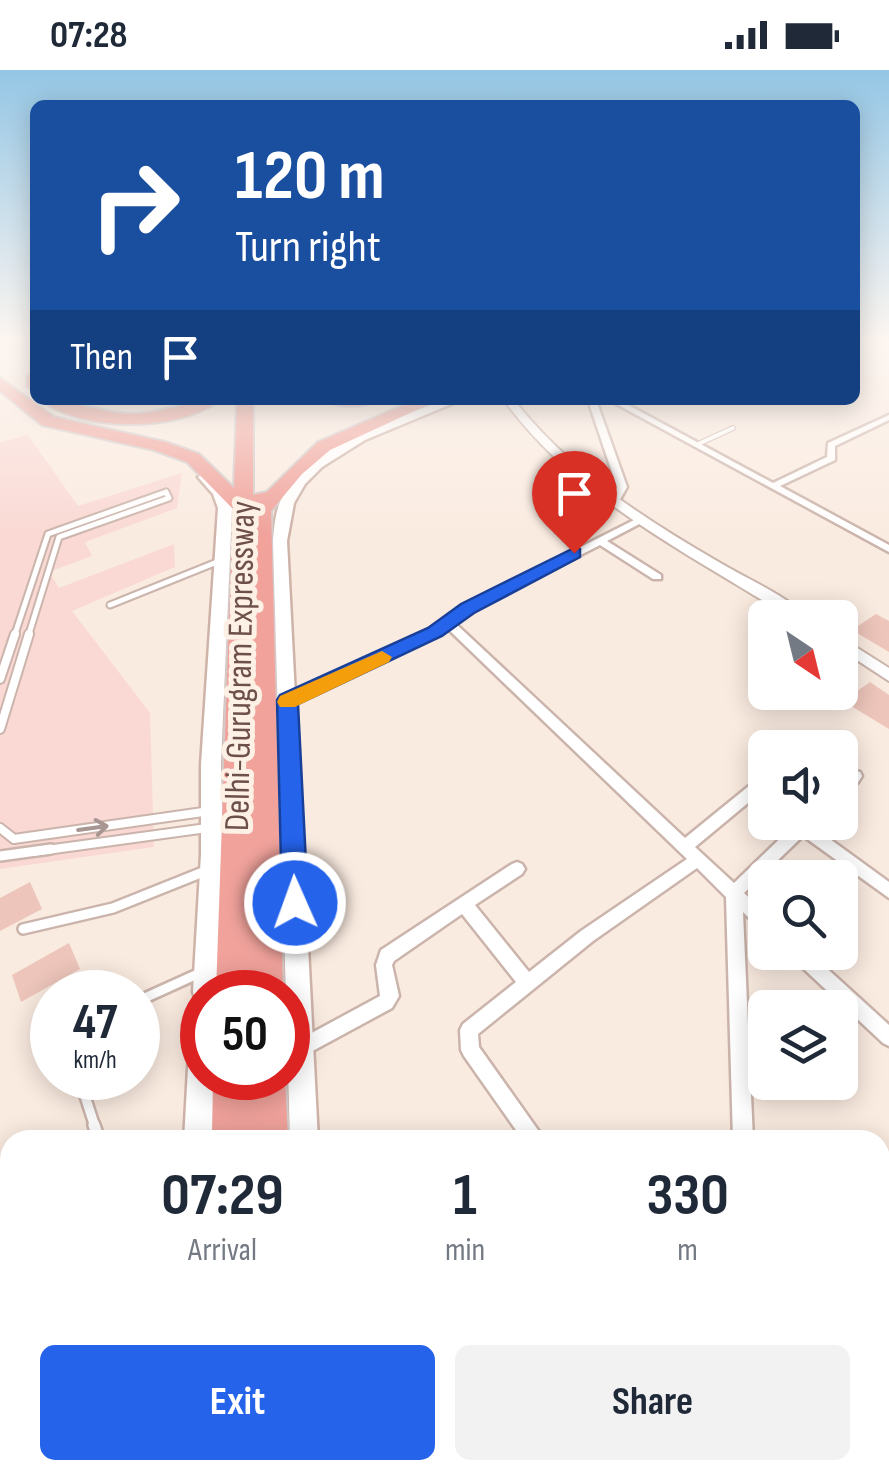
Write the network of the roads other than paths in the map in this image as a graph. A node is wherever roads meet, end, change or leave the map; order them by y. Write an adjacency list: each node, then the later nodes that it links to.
1 (26, 404): 14 (highway)
2 (63, 405): 3 (highway)
3 (196, 405)
4 (245, 405): 17 (highway, Delhi-Gurugram Expressway)
5 (261, 405): 17 (highway, Delhi-Gurugram Expressway)
6 (418, 405): 17 (highway)
7 (443, 405): 31 (main road)
8 (513, 405): 16 (street)
9 (594, 405): 16 (street)
10 (622, 405): 13 (street)
11 (889, 417): 15 (street)
12 (734, 428): 13 (lane)
13 (696, 445): 15 (street)
14 (198, 462): 17 (highway); 23 (main road)
15 (773, 486): 22 (street)
16 (615, 501): 18 (street)
17 (252, 509): 50 (highway, Delhi-Gurugram Expressway); 51 (highway, Delhi-Gurugram Expressway)
18 (642, 519): 21 (street); 25 (street)
19 (51, 531): 20 (lane); 20 (lane); 30 (lane)
20 (62, 535): 32 (lane)
21 (599, 540): 24 (street); 27 (street)
22 (889, 549)
23 (222, 560): 26 (lane); 34 (main road)
24 (657, 577)
25 (773, 600)
26 (110, 606)
27 (449, 624): 31 (street); 40 (street)
28 (858, 654): 29 (street)
29 (889, 676)
30 (0, 679)
31 (288, 700): 52 (main road)
32 (0, 729)
33 (748, 797): 40 (street)
34 (212, 819): 36 (lane, one-way to 34); 41 (lane); 42 (main road)
35 (0, 828): 36 (lane)
36 (14, 839): 39 (lane)
37 (789, 840): 45 (street)
38 (823, 840): 44 (street)
39 (0, 842)
40 (691, 852): 45 (street); 54 (street)
41 (0, 856)
42 (212, 868): 48 (lane); 49 (main road)
43 (516, 869): 46 (street)
44 (889, 891)
45 (734, 893): 47 (street); 68 (street)
46 (464, 904): 54 (street); 56 (street)
47 (748, 906)
48 (23, 929)
49 (206, 970)
50 (234, 970)
51 (265, 970)
52 (298, 970)
53 (816, 970): 55 (street)
54 (527, 982): 67 (street)
55 (889, 1037)
56 (310, 1043)
57 (86, 1100): 62 (lane)
58 (200, 1100): 63 (main road)
59 (231, 1100): 64 (highway)
60 (267, 1100): 65 (highway)
61 (303, 1100): 66 (main road)
62 (96, 1130)
63 (198, 1130)
64 (230, 1130)
65 (268, 1130)
66 (304, 1130)
67 (528, 1130)
68 (744, 1130)

